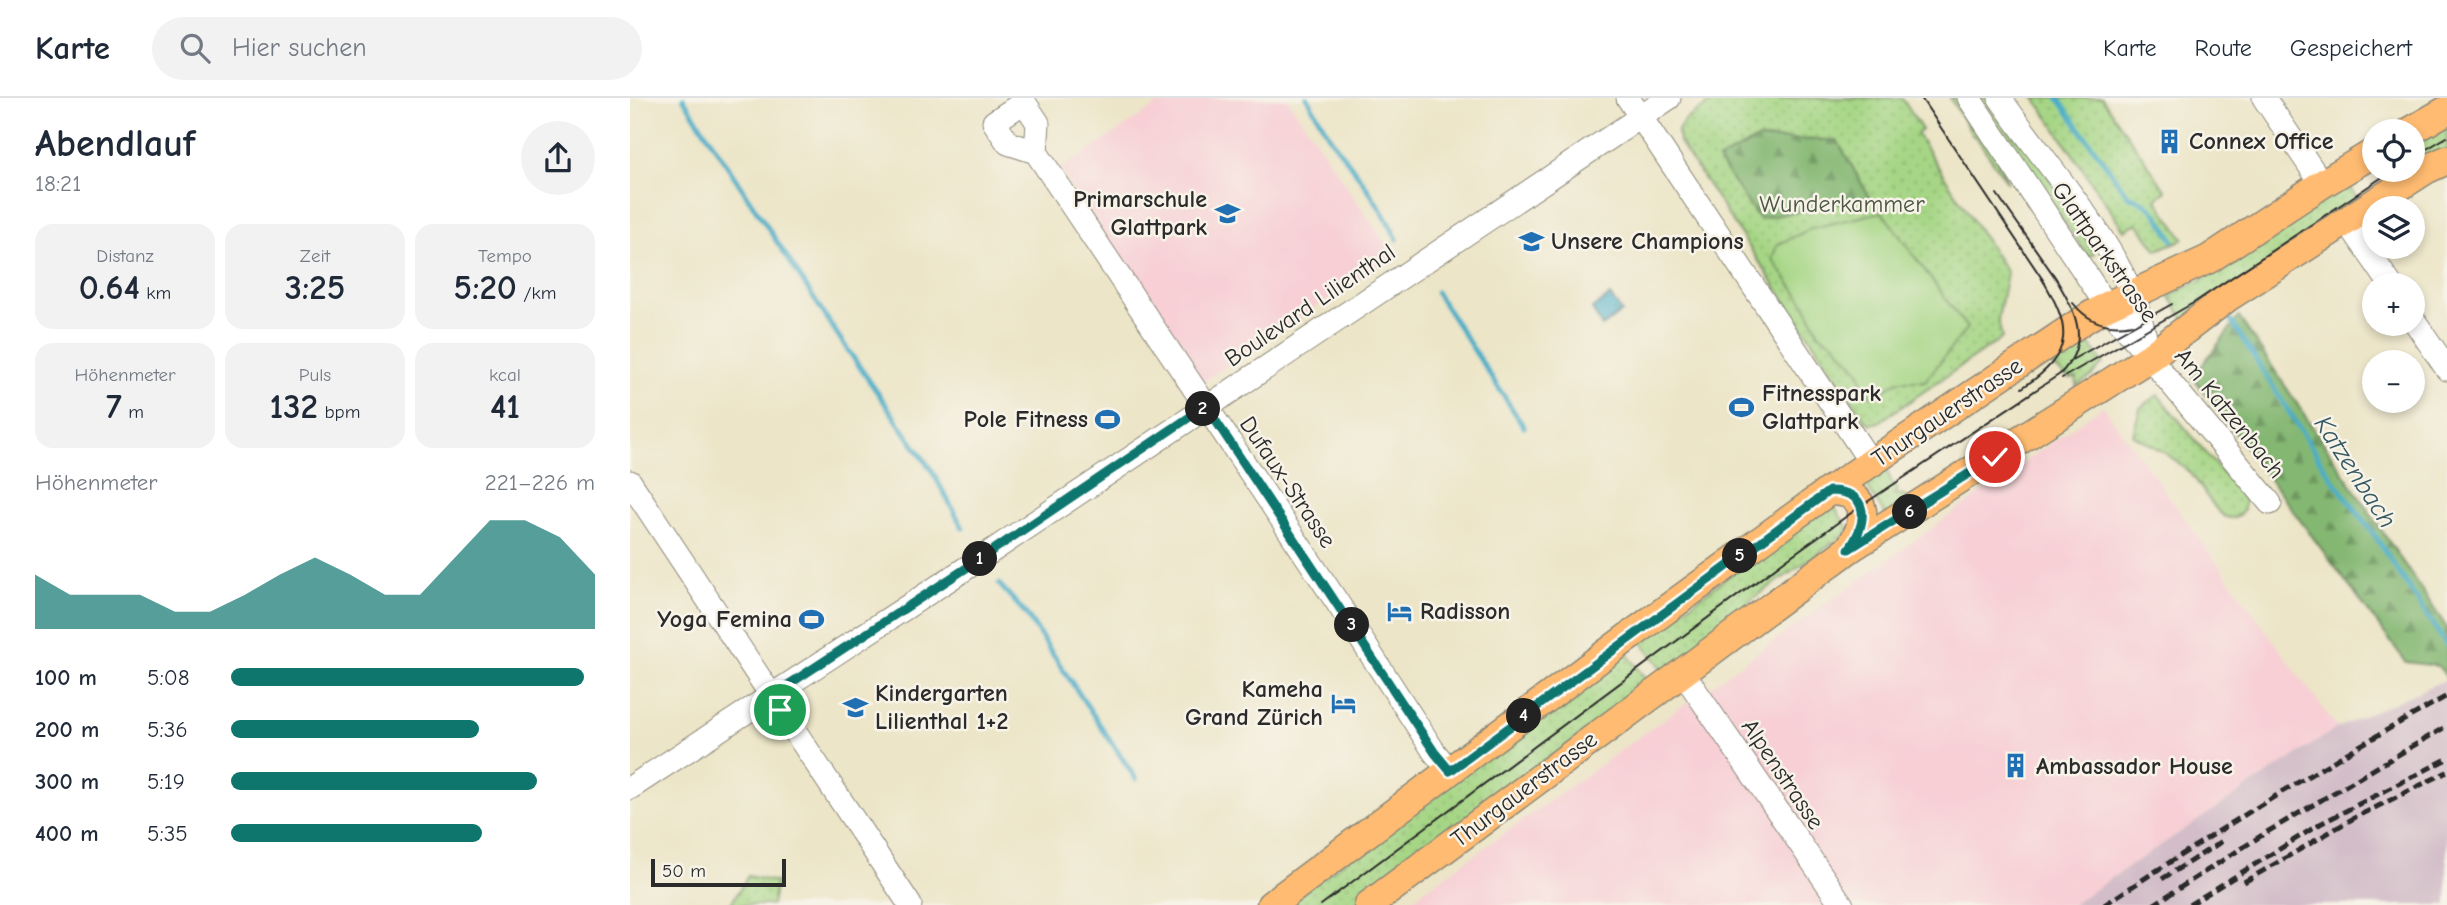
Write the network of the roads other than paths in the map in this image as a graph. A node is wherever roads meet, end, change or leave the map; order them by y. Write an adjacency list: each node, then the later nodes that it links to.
1 (1670, 98): 5 (street, Boulevard Lilienthal)
2 (1969, 98): 15 (street, Glattparkstrasse)
3 (2000, 98): 14 (street, Glattparkstrasse)
4 (2264, 98): 11 (street)
5 (1635, 107): 19 (street, Boulevard Lilienthal); 20 (street)
6 (2447, 110): 7 (main road)
7 (2425, 123)
8 (1036, 152): 19 (street, Dufaux-Strasse)
9 (2362, 160): 11 (main road, Thurgauerstrasse)
10 (2447, 160): 12 (main road, Thurgauerstrasse)
11 (2322, 184): 14 (main road, Thurgauerstrasse)
12 (2347, 221): 13 (street); 17 (main road, Thurgauerstrasse)
13 (2382, 273)
14 (2133, 295): 15 (main road, Thurgauerstrasse); 17 (street, Glattparkstrasse)
15 (2106, 306): 17 (street, Glattparkstrasse); 20 (main road, Thurgauerstrasse)
16 (2425, 336): 18 (street)
17 (2150, 357): 23 (street, Am Katzenbach); 24 (main road, Thurgauerstrasse)
18 (2447, 369)
19 (1206, 406): 26 (street, Boulevard Lilienthal); 27 (street, Dufaux-Strasse)
20 (1871, 463): 22 (main road, Thurgauerstrasse)
21 (630, 482): 26 (street)
22 (1829, 491): 24 (main road); 27 (main road, Thurgauerstrasse)
23 (2270, 503)
24 (1849, 549): 25 (main road, Thurgauerstrasse)
25 (1682, 671): 31 (main road, Thurgauerstrasse); 32 (street, Alpenstrasse)
26 (771, 696): 28 (street, Boulevard Lilienthal); 29 (street)
27 (1450, 771): 30 (main road, Thurgauerstrasse)
28 (630, 788)
29 (910, 905)
30 (1271, 905)
31 (1369, 905)
32 (1842, 905)

